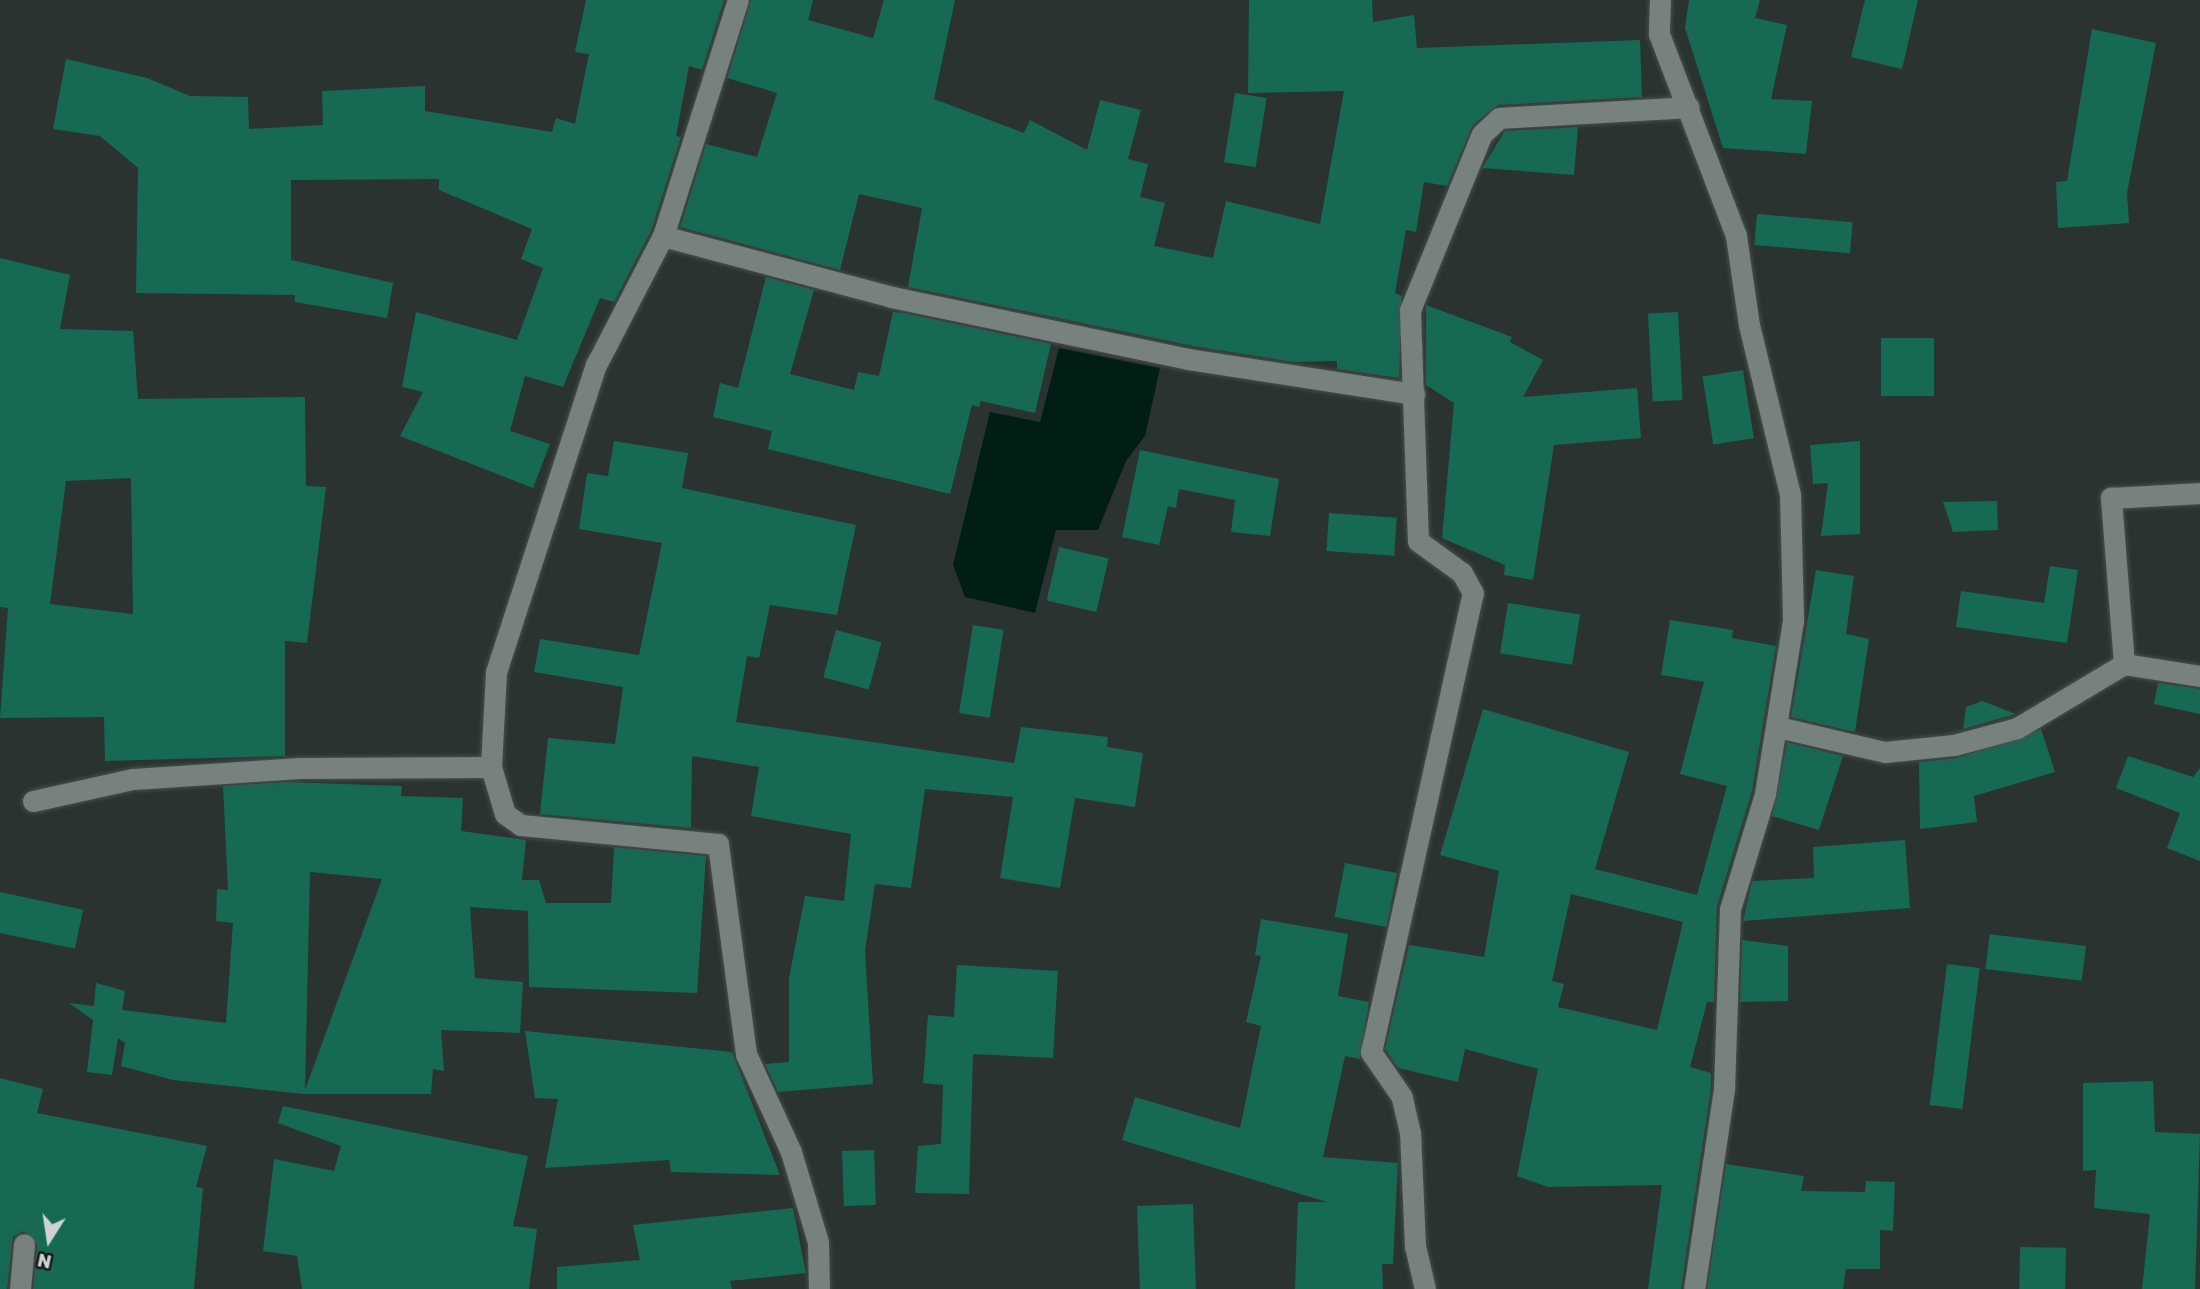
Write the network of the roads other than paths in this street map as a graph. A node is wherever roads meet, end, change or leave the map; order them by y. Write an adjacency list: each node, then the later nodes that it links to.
1 (738, 0): 4 (street)
2 (1660, 0): 3 (street)
3 (1689, 107): 5 (street); 9 (street)
4 (663, 236): 5 (street); 10 (street)
5 (1414, 394): 15 (street)
6 (2200, 493): 7 (street)
7 (2124, 664): 8 (street); 9 (street)
8 (2200, 676)
9 (1778, 727): 16 (street)
10 (491, 766): 11 (street); 14 (street)
11 (33, 802)
12 (24, 1244): 13 (street)
13 (20, 1289)
14 (819, 1289)
15 (1424, 1289)
16 (1694, 1289)

